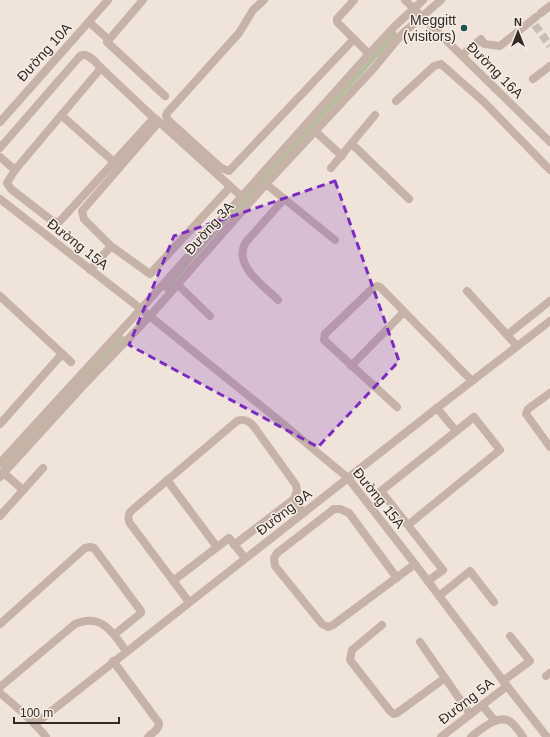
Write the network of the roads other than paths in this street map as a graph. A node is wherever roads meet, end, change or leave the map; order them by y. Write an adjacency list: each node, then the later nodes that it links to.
1 (108, 0): 11 (street, Đường 10A)
2 (143, 0): 13 (street)
3 (264, 0): 12 (street)
4 (354, 0): 12 (street)
5 (405, 0): 9 (street)
6 (424, 0): 9 (street, Đường 3A)
7 (441, 0): 10 (street, Đường 3A)
8 (550, 6): 15 (street)
9 (414, 8): 10 (street, Đường 16A); 14 (street, Đường 3A)
10 (422, 16): 15 (street, Đường 16A); 25 (street, Đường 3A)
11 (89, 22): 13 (street); 24 (street, Đường 10A)
12 (354, 39): 14 (street)
13 (109, 40): 19 (street)
14 (369, 54): 37 (street, Đường 3A)
15 (462, 55): 26 (street, Đường 16A)
16 (550, 66): 18 (street)
17 (101, 68): 21 (street); 23 (street); 28 (street)
18 (532, 79)
19 (165, 96)
20 (396, 101): 34 (street)
21 (61, 115): 31 (street); 33 (street)
22 (375, 116): 27 (street)
23 (157, 120): 31 (street); 36 (street); 42 (street)
24 (0, 122)
25 (315, 131): 29 (street); 35 (street, Đường 3A)
26 (550, 142)
27 (352, 144): 29 (street); 40 (street)
28 (0, 148)
29 (342, 156): 32 (street)
30 (0, 157): 33 (street)
31 (114, 162): 33 (street)
32 (331, 168)
33 (15, 170)
34 (550, 170)
35 (266, 184): 39 (street); 44 (street, Đường 3A)
36 (230, 187): 37 (street); 42 (street)
37 (241, 196): 49 (street, Đường 3A)
38 (0, 199): 43 (street, Đường 15A)
39 (284, 199): 41 (street); 47 (street)
40 (409, 199)
41 (335, 240)
42 (111, 246): 43 (street)
43 (90, 270): 49 (street, Đường 15A)
44 (177, 284): 51 (street); 52 (street, Đường 3A)
45 (467, 291): 54 (street)
46 (0, 296): 56 (street)
47 (278, 300)
48 (550, 301): 54 (street)
49 (141, 309): 52 (street, Đường 15A); 66 (street, Đường 3A)
50 (404, 312): 58 (street); 58 (street); 59 (street)
51 (210, 316)
52 (149, 317): 68 (street, Đường 3A); 69 (street, Đường 15A)
53 (550, 321): 55 (street, Đường 9A)
54 (507, 335): 55 (street)
55 (517, 346): 59 (street, Đường 9A)
56 (62, 354): 57 (street); 63 (street)
57 (71, 362)
58 (351, 366): 61 (street)
59 (472, 381): 62 (street, Đường 9A)
60 (550, 393): 65 (street)
61 (397, 407)
62 (437, 408): 64 (street); 69 (street, Đường 9A)
63 (0, 424)
64 (456, 431): 75 (street); 75 (street)
65 (550, 447)
66 (0, 462)
67 (43, 468): 71 (street)
68 (2, 475): 71 (street)
69 (348, 478): 73 (street, Đường 9A); 79 (street, Đường 15A)
70 (167, 480): 72 (street); 77 (street); 81 (street)
71 (23, 490): 74 (street)
72 (294, 499): 73 (street); 76 (street)
73 (303, 513): 78 (street, Đường 9A)
74 (0, 516)
75 (408, 525): 82 (street)
76 (234, 545): 77 (street); 78 (street)
77 (217, 547): 81 (street)
78 (245, 558): 84 (street, Đường 9A)
79 (415, 564): 80 (street); 82 (street, Đường 15A)
80 (397, 578): 80 (street)
81 (173, 581): 84 (street)
82 (428, 581): 83 (street, Đường 15A)
83 (439, 596): 85 (street); 94 (street, Đường 15A)
84 (189, 602): 91 (street, Đường 9A)
85 (494, 602)
86 (0, 624): 88 (street)
87 (382, 625): 93 (street)
88 (115, 634): 91 (street); 95 (street)
89 (510, 636): 94 (street, Đường 5A)
90 (420, 642): 93 (street)
91 (126, 651): 92 (street, Đường 9A)
92 (113, 661): 100 (street, Đường 9A); 102 (street)
93 (445, 678): 98 (street)
94 (505, 684): 97 (street, Đường 5A); 106 (street, Đường 15A)
95 (0, 687)
96 (0, 693): 100 (street)
97 (482, 705): 98 (street, Đường 5A); 99 (street)
98 (470, 714): 103 (street, Đường 5A)
99 (495, 721): 104 (street); 105 (street)
100 (35, 724): 101 (street)
101 (46, 737)
102 (148, 737)
103 (441, 737)
104 (471, 737)
105 (523, 737)
106 (547, 737)

